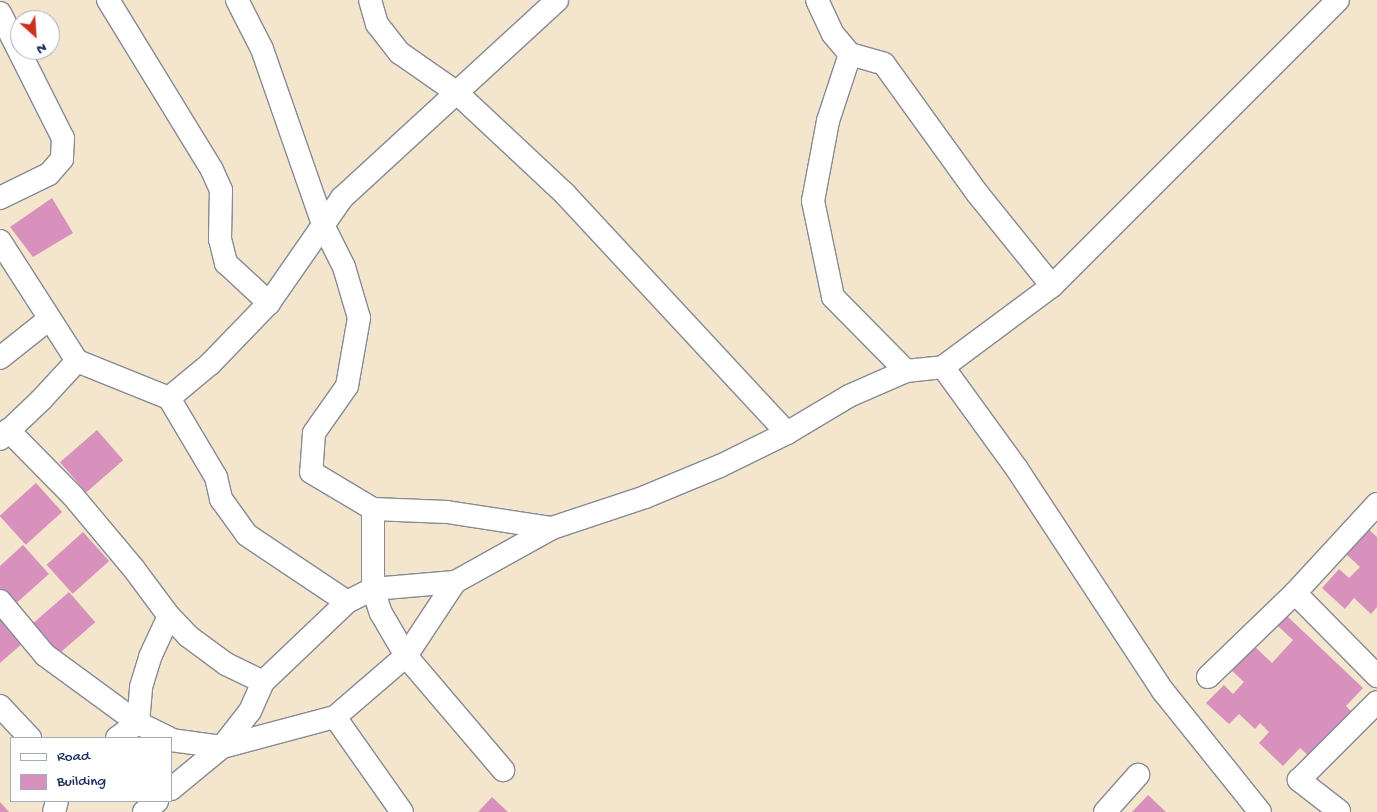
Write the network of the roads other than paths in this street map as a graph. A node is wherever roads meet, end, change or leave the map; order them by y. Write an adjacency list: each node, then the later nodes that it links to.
1 (108, 0): 14 (street)
2 (237, 0): 11 (street)
3 (370, 0): 9 (street)
4 (557, 0): 9 (street)
5 (817, 0): 8 (street)
6 (1338, 0): 13 (street)
7 (0, 13): 10 (street)
8 (850, 54): 13 (street); 19 (street)
9 (456, 92): 11 (street); 21 (street)
10 (0, 198)
11 (324, 227): 14 (street); 24 (street)
12 (0, 241): 15 (street)
13 (1052, 286): 18 (street)
14 (269, 304): 20 (street)
15 (49, 319): 16 (street); 17 (street)
16 (0, 358)
17 (77, 360): 20 (street); 22 (street)
18 (944, 367): 19 (street); 53 (street)
19 (906, 371): 21 (street)
20 (169, 398): 30 (street)
21 (787, 433): 25 (street)
22 (4, 435): 31 (street)
23 (1377, 504): 28 (street)
24 (373, 509): 25 (street); 27 (street)
25 (552, 528): 26 (street)
26 (455, 582): 27 (street); 32 (street)
27 (373, 589): 30 (street); 32 (street)
28 (1294, 593): 33 (street); 34 (street)
29 (0, 601): 39 (street)
30 (348, 602): 35 (street)
31 (169, 616): 35 (street); 39 (street)
32 (406, 656): 38 (street); 45 (street)
33 (1377, 676)
34 (1208, 677)
35 (263, 682): 44 (street)
36 (1377, 702): 49 (street)
37 (0, 706): 40 (street)
38 (336, 717): 44 (street); 51 (street)
39 (138, 723): 41 (street); 42 (street)
40 (29, 737)
41 (118, 737)
42 (166, 737)
43 (172, 739): 44 (street)
44 (222, 747): 47 (street)
45 (503, 770)
46 (1138, 775): 52 (street)
47 (172, 788)
48 (156, 802): 50 (street)
49 (1339, 811)
50 (144, 812)
51 (402, 812)
52 (1105, 812)
53 (1260, 812)

